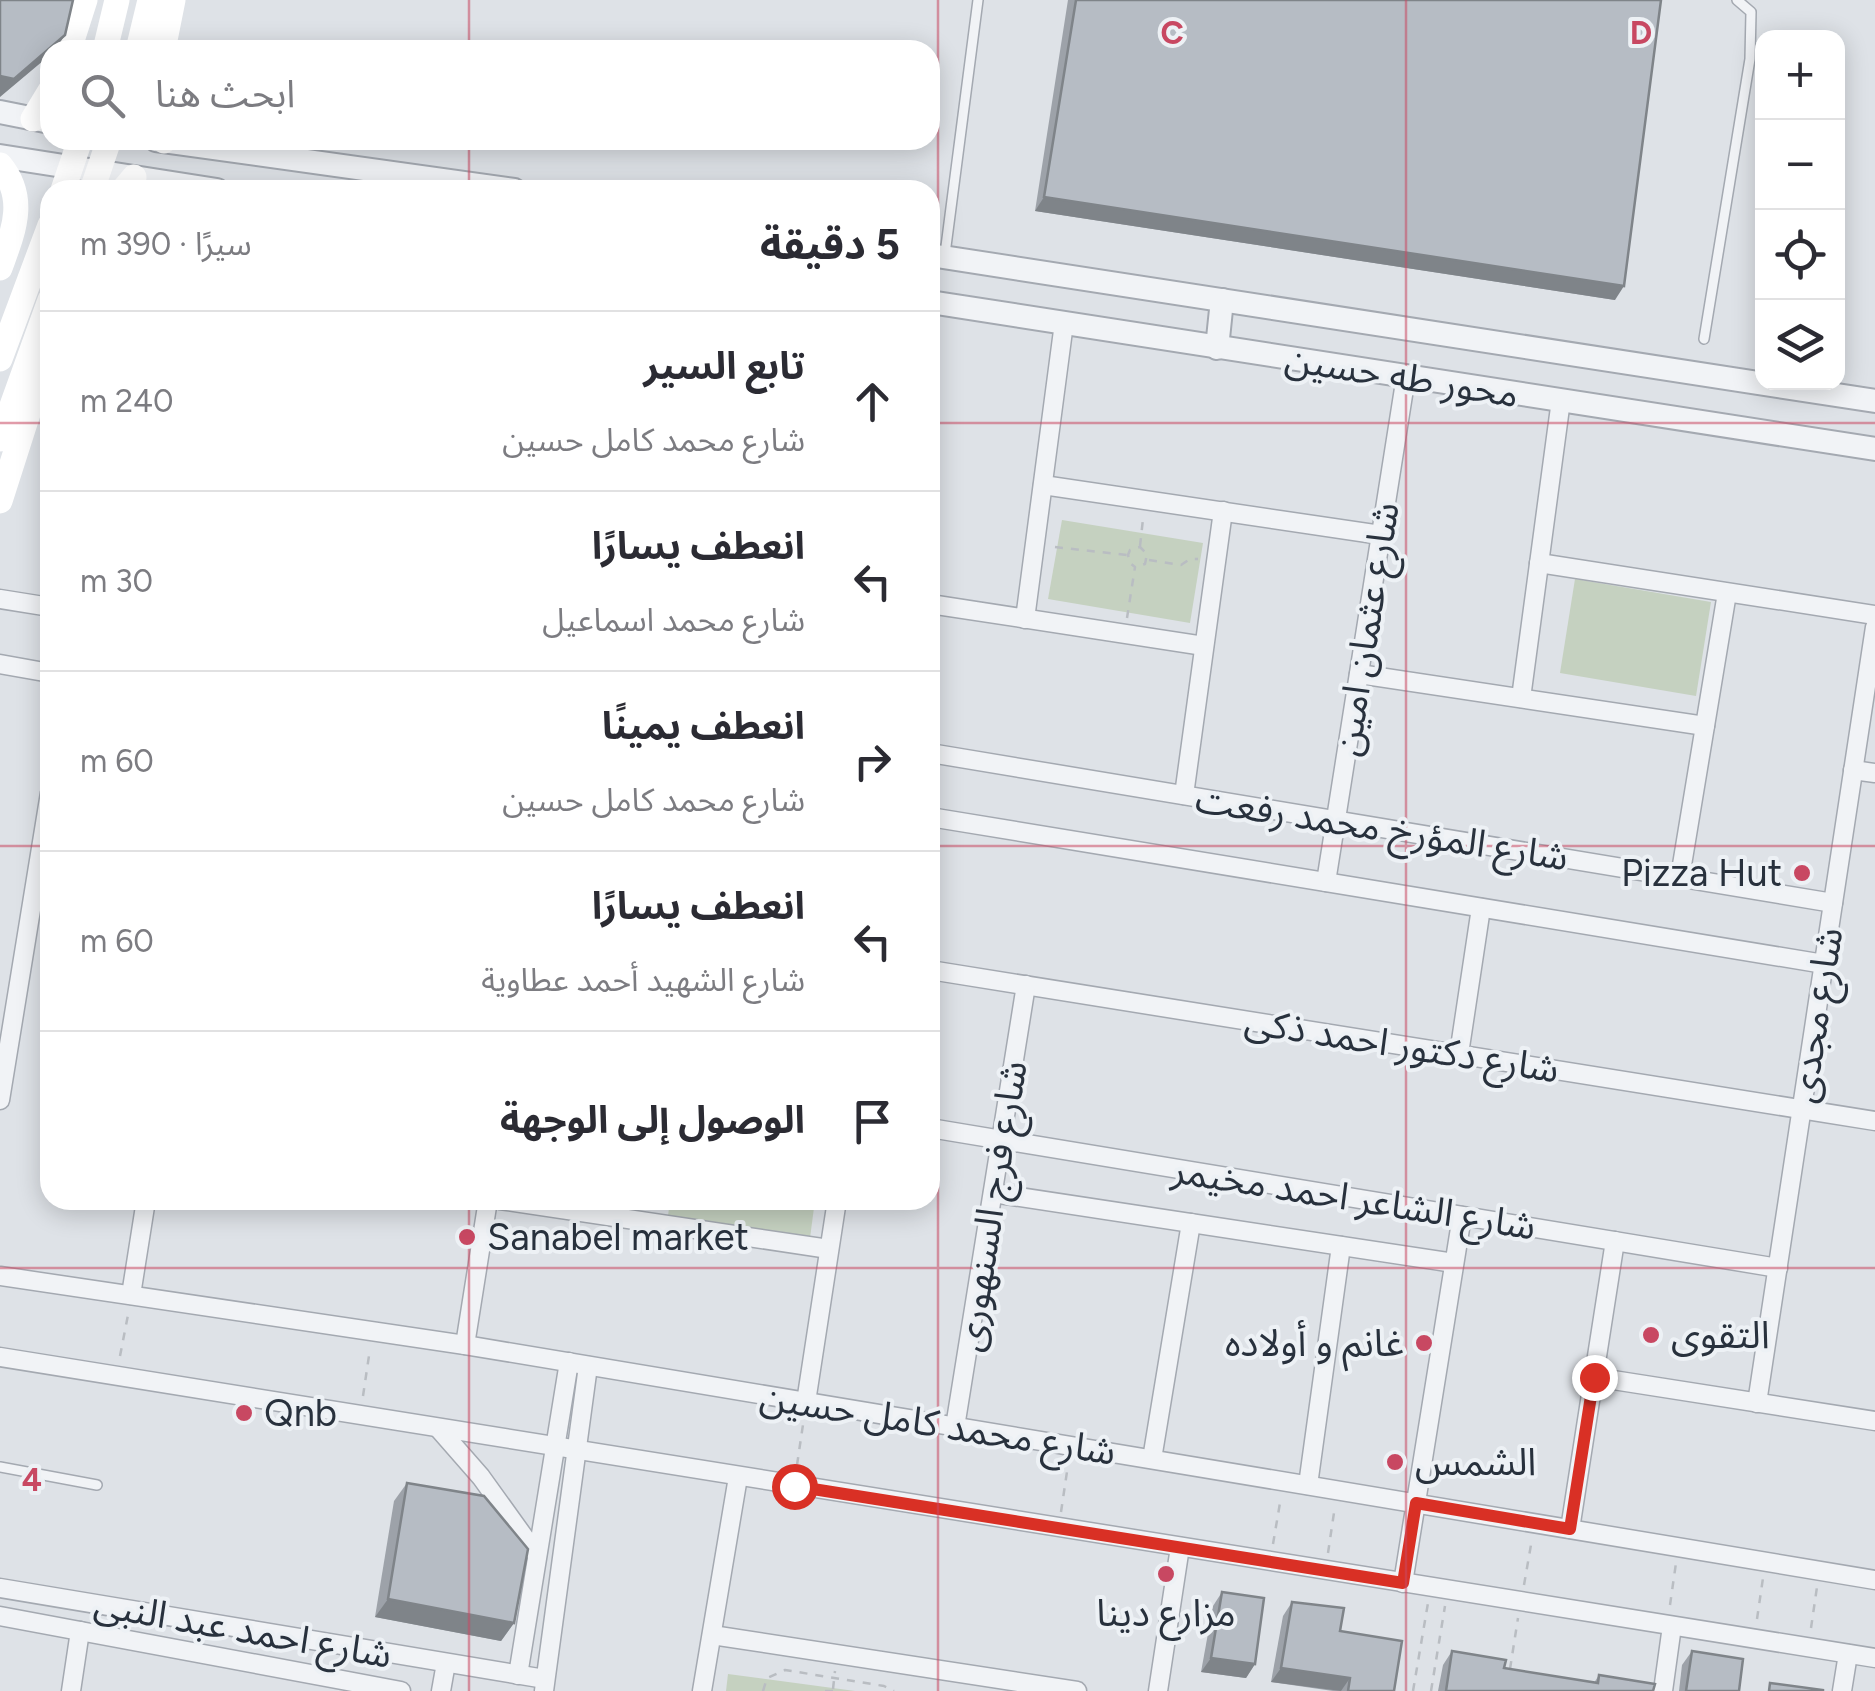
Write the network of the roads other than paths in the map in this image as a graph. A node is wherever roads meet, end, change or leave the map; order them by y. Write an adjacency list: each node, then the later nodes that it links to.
1 (86, 0): 7 (main road)
2 (117, 0): 8 (main road)
3 (150, 0): 9 (main road)
4 (173, 0): 10 (main road)
5 (978, 0): 24 (lane)
6 (1736, 0): 32 (lane)
7 (74, 40)
8 (107, 40)
9 (140, 40)
10 (166, 40)
11 (0, 112): 12 (street)
12 (40, 120)
13 (77, 150): 18 (main road, bridge)
14 (106, 150): 19 (main road, bridge)
15 (232, 150): 21 (street)
16 (0, 156): 20 (street)
17 (0, 165): 23 (main road)
18 (66, 180)
19 (95, 180)
20 (114, 180)
21 (444, 180)
22 (40, 214): 23 (main road)
23 (17, 219): 27 (main road)
24 (940, 237)
25 (40, 250): 34 (main road)
26 (940, 256): 28 (street, محور طه حسين)
27 (0, 268)
28 (1222, 300): 33 (street); 38 (street, محور طه حسين)
29 (940, 303): 30 (street, محور طه حسين)
30 (1064, 322): 33 (street, محور طه حسين); 41 (street)
31 (40, 328): 39 (main road)
32 (1704, 339)
33 (1217, 348): 35 (street, محور طه حسين)
34 (0, 359)
35 (1406, 376): 36 (street, محور طه حسين); 44 (street, شارع عثمان امين)
36 (1561, 400): 40 (street, محور طه حسين); 45 (street)
37 (40, 402): 42 (main road)
38 (1875, 402)
39 (0, 438)
40 (1875, 449)
41 (1042, 485): 43 (street); 51 (street)
42 (0, 502)
43 (1223, 512): 44 (street); 53 (street)
44 (1381, 535): 56 (street, شارع عثمان امين)
45 (1539, 563): 46 (street); 57 (street)
46 (1728, 592): 50 (street); 58 (street)
47 (0, 599): 48 (street)
48 (40, 605)
49 (940, 606): 51 (street)
50 (1875, 616)
51 (1025, 619): 53 (street)
52 (1875, 626): 60 (street, شارع مجدى)
53 (1204, 646): 62 (street)
54 (0, 664): 55 (street)
55 (40, 671)
56 (1359, 674): 57 (street); 64 (street, شارع عثمان امين)
57 (1521, 698): 58 (street)
58 (1705, 726): 66 (street)
59 (940, 755): 62 (street, شارع المؤرخ محمد رفعت)
60 (1853, 770): 61 (street); 68 (street, شارع مجدى)
61 (1875, 773)
62 (1184, 795): 64 (street, شارع المؤرخ محمد رفعت)
63 (940, 819): 67 (street, شارع المؤرخ محمد رفعت)
64 (1336, 820): 66 (street, شارع المؤرخ محمد رفعت); 67 (street, شارع عثمان امين)
65 (40, 877): 74 (street)
66 (1680, 878): 68 (street, شارع المؤرخ محمد رفعت)
67 (1326, 882): 69 (street, شارع المؤرخ محمد رفعت)
68 (1833, 903): 70 (street, شارع مجدى)
69 (1481, 908): 70 (street, شارع المؤرخ محمد رفعت); 73 (street)
70 (1824, 964): 75 (street, شارع مجدى)
71 (940, 972): 72 (street, شارع دكتور احمد ذكى)
72 (1026, 985): 73 (street, شارع دكتور احمد ذكى); 78 (street, شارع فرج السنهورى)
73 (1460, 1054): 75 (street, شارع دكتور احمد ذكى)
74 (0, 1100)
75 (1802, 1109): 76 (street, شارع دكتور احمد ذكى); 92 (street, شارع مجدى)
76 (1875, 1121)
77 (940, 1130): 78 (street, شارع الشاعر احمد مخيمر)
78 (1001, 1140): 79 (street, شارع فرج السنهورى); 85 (street, شارع الشاعر احمد مخيمر)
79 (993, 1193): 87 (street, شارع الشاعر احمد مخيمر); 103 (street, شارع فرج السنهورى)
80 (144, 1210): 94 (street)
81 (486, 1210): 95 (street)
82 (568, 1210): 86 (street)
83 (644, 1210): 86 (street)
84 (835, 1210): 90 (street)
85 (1462, 1216): 88 (street, شارع الشاعر احمد مخيمر); 91 (street)
86 (642, 1221): 90 (street)
87 (1191, 1223): 89 (street, شارع الشاعر احمد مخيمر); 107 (street)
88 (1615, 1242): 92 (street, شارع الشاعر احمد مخيمر); 99 (street)
89 (1340, 1246): 91 (street, شارع الشاعر احمد مخيمر); 111 (street)
90 (829, 1249): 100 (street)
91 (1454, 1263): 112 (street)
92 (1778, 1268): 101 (street, شارع مجدى)
93 (0, 1276): 94 (street, شارع محمد كامل حسين)
94 (131, 1296): 95 (street, شارع محمد كامل حسين)
95 (465, 1345): 97 (street, شارع محمد كامل حسين)
96 (0, 1357): 104 (street)
97 (568, 1362): 98 (street, شارع محمد كامل حسين); 105 (street)
98 (588, 1366): 100 (street, شارع محمد كامل حسين); 106 (street)
99 (1594, 1377): 101 (street); 113 (street)
100 (806, 1402): 103 (street, شارع محمد كامل حسين)
101 (1757, 1403): 102 (street)
102 (1875, 1421)
103 (955, 1427): 107 (street, شارع محمد كامل حسين)
104 (439, 1429): 105 (street); 115 (street)
105 (555, 1448): 106 (street); 115 (street)
106 (576, 1451): 109 (street); 128 (street)
107 (1152, 1459): 111 (street, شارع محمد كامل حسين)
108 (0, 1467): 110 (lane)
109 (738, 1476): 114 (street); 122 (street)
110 (97, 1485)
111 (1308, 1485): 112 (street, شارع محمد كامل حسين)
112 (1416, 1503): 113 (street, شارع محمد كامل حسين); 117 (street)
113 (1570, 1529): 116 (street, شارع محمد كامل حسين)
114 (1180, 1547): 117 (street); 135 (street)
115 (537, 1556): 127 (street)
116 (1875, 1580)
117 (1403, 1583): 120 (street)
118 (0, 1588): 125 (street, شارع احمد عبد النبى)
119 (0, 1616): 121 (street, شارع احمد عبد النبى)
120 (1669, 1625): 123 (street); 136 (street)
121 (80, 1631): 129 (street); 130 (street, شارع احمد عبد النبى)
122 (712, 1635): 126 (street); 132 (street)
123 (1848, 1654): 124 (street); 137 (street)
124 (1875, 1658)
125 (446, 1664): 127 (street, شارع احمد عبد النبى); 131 (street)
126 (936, 1669): 133 (street); 134 (street)
127 (518, 1675): 128 (street, شارع احمد عبد النبى)
128 (544, 1685)
129 (71, 1691)
130 (401, 1691)
131 (441, 1691)
132 (702, 1691)
133 (932, 1691)
134 (1078, 1691)
135 (1158, 1691)
136 (1663, 1691)
137 (1842, 1691)

